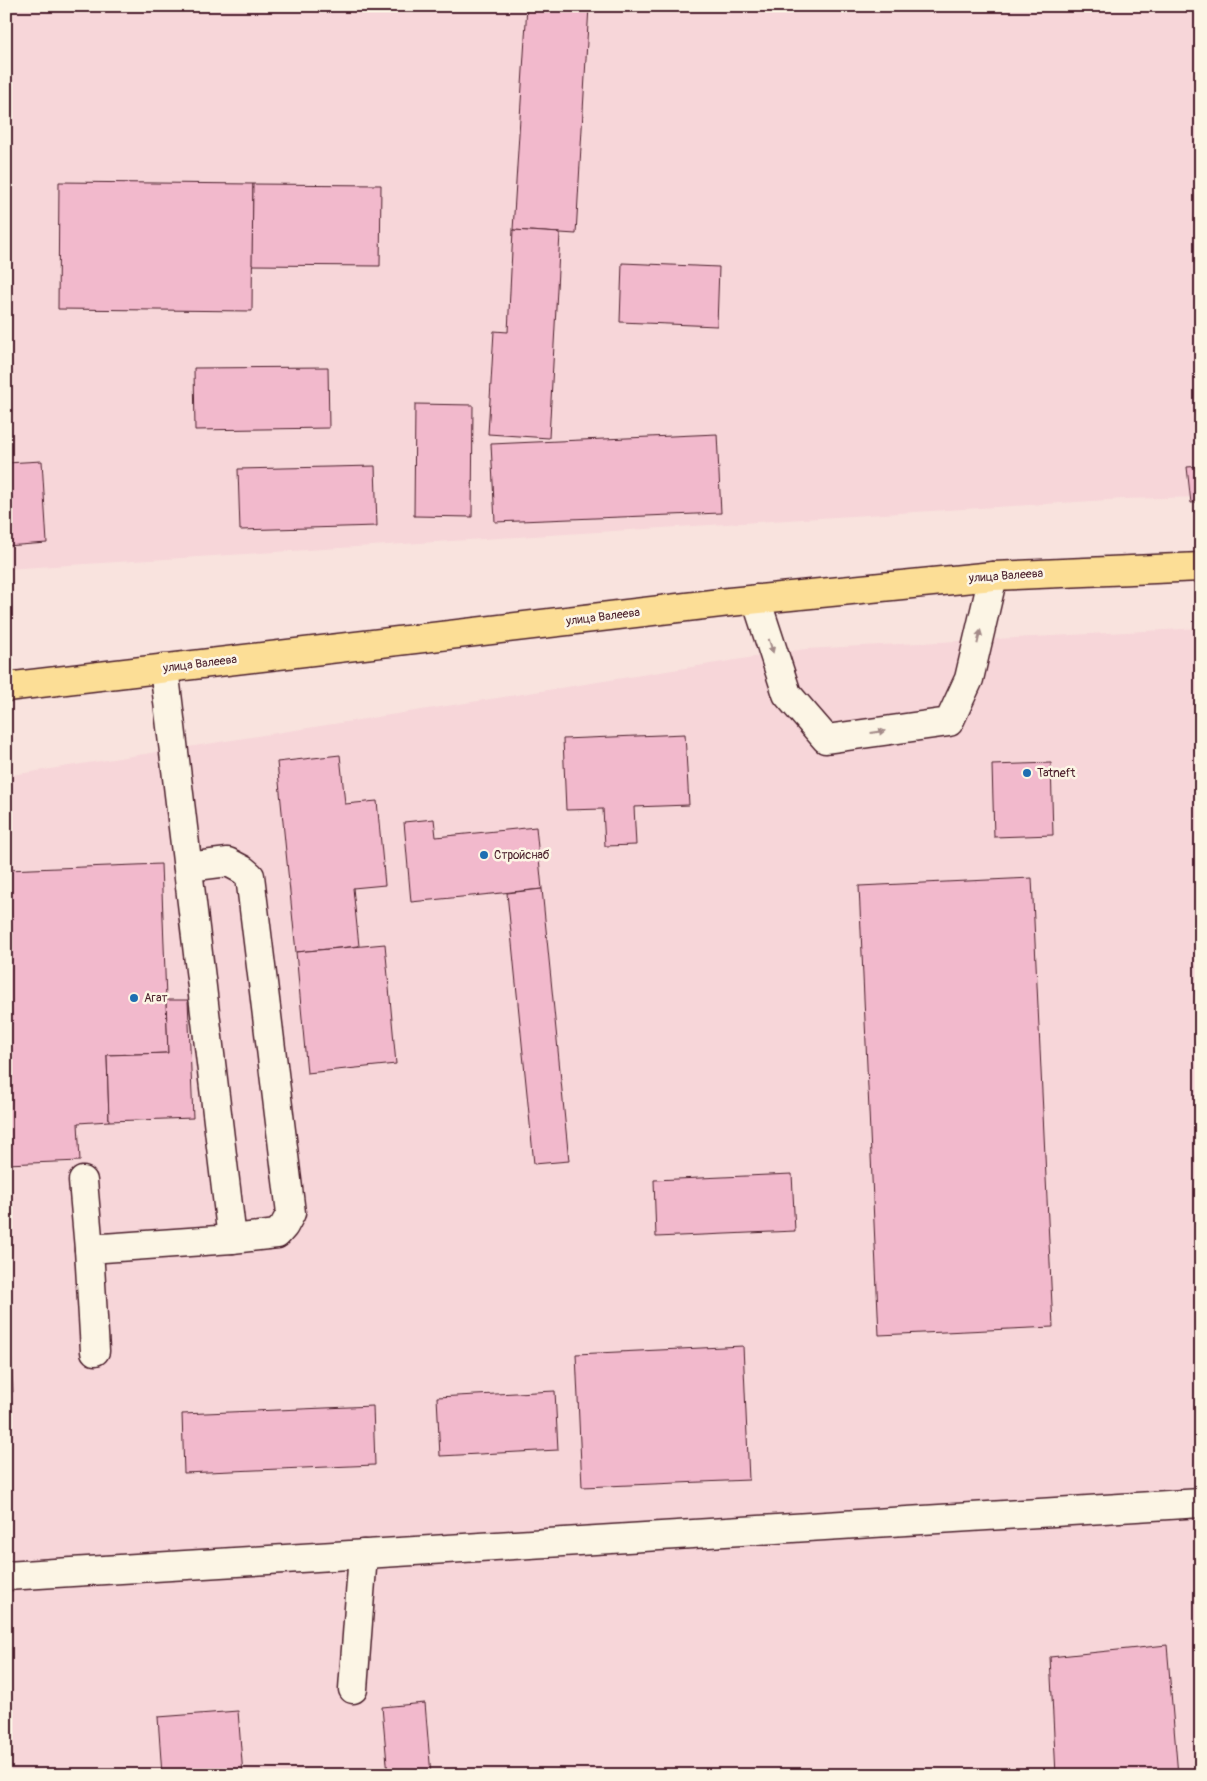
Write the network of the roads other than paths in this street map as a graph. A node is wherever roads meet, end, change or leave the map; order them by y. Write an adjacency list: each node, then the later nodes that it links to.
1 (1201, 567): 2 (main road, улица Валеева)
2 (993, 576): 3 (main road, улица Валеева); 3 (lane, one-way to 2)
3 (756, 600): 4 (main road, улица Валеева)
4 (164, 668): 5 (main road, улица Валеева); 6 (lane)
5 (6, 687)
6 (188, 867): 8 (lane); 8 (lane)
7 (83, 1182): 9 (lane)
8 (232, 1239): 9 (lane)
9 (89, 1249): 10 (lane)
10 (95, 1351)
11 (1201, 1503): 12 (lane)
12 (363, 1554): 13 (lane); 14 (lane)
13 (6, 1576)
14 (353, 1689)

